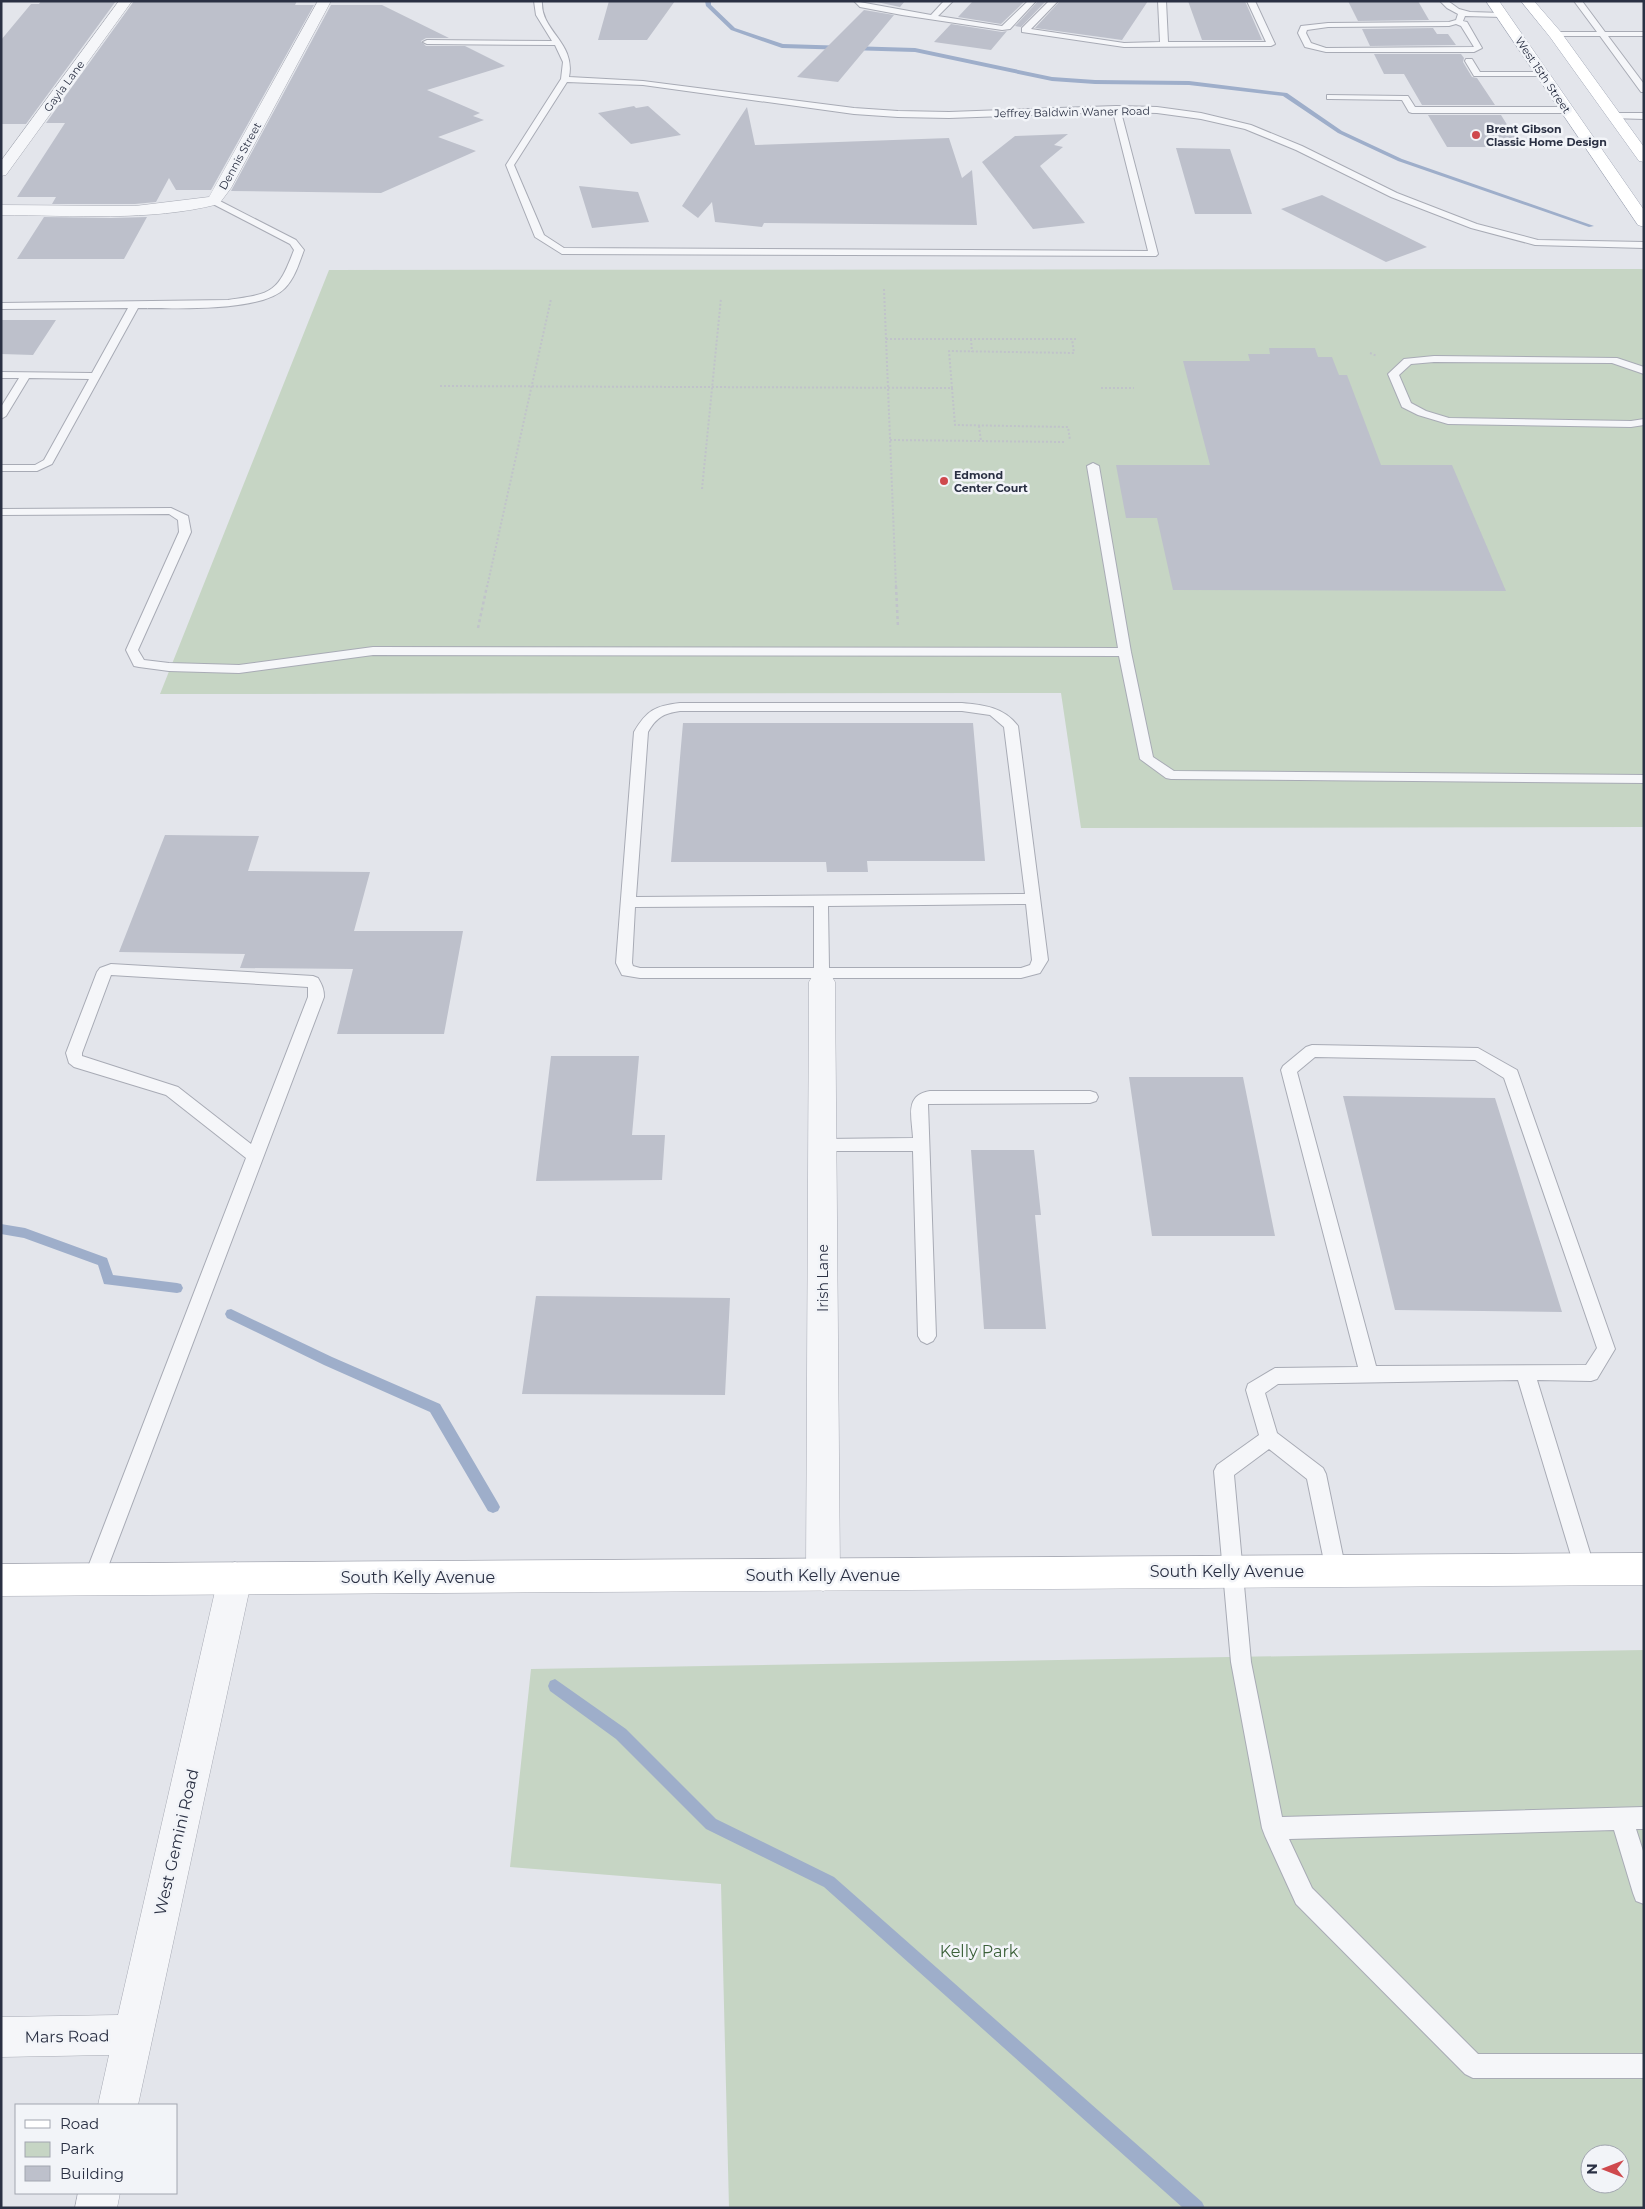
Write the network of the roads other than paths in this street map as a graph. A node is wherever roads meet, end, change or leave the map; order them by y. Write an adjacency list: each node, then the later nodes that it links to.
1 (126, 1): 34 (street, Gayla Lane)
2 (325, 1): 35 (street, Dennis Street)
3 (538, 1): 22 (lane)
4 (858, 1): 16 (lane)
5 (948, 1): 16 (lane)
6 (1032, 1): 16 (lane)
7 (1054, 1): 23 (lane)
8 (1162, 1): 23 (lane)
9 (1251, 1): 23 (lane)
10 (1444, 1): 14 (lane)
11 (1492, 1): 15 (main road, West 15th Street)
12 (1527, 1): 18 (main road)
13 (1578, 1): 19 (lane)
14 (1462, 14): 15 (lane); 17 (lane)
15 (1502, 15): 25 (main road, West 15th Street)
16 (932, 18)
17 (1457, 22): 17 (lane)
18 (1555, 34): 19 (lane); 31 (main road)
19 (1602, 34): 20 (lane); 27 (lane)
20 (1644, 34)
21 (427, 42): 22 (lane)
22 (560, 43): 26 (lane)
23 (1164, 45)
24 (1469, 61): 25 (lane)
25 (1542, 74): 30 (main road, West 15th Street)
26 (565, 79): 29 (lane, Jeffrey Baldwin Waner Road); 29 (lane)
27 (1644, 90)
28 (1330, 97): 30 (lane)
29 (1116, 109): 38 (lane, Jeffrey Baldwin Waner Road)
30 (1567, 110): 37 (main road, West 15th Street)
31 (1614, 116): 32 (lane); 33 (main road)
32 (1644, 116)
33 (1644, 158)
34 (1, 172)
35 (214, 201): 36 (street, Dennis Street); 39 (lane)
36 (1, 210)
37 (1644, 222)
38 (1644, 245)
39 (135, 305): 40 (lane); 44 (lane)
40 (1, 306)
41 (1644, 371): 46 (lane)
42 (1, 375): 43 (lane)
43 (26, 375): 44 (lane); 45 (lane)
44 (97, 376): 48 (lane)
45 (1, 416)
46 (1644, 422)
47 (1093, 466): 50 (lane)
48 (1, 468)
49 (1, 512): 50 (lane)
50 (1125, 652): 51 (lane)
51 (1644, 779)
52 (1032, 899): 53 (lane); 54 (lane); 55 (lane)
53 (821, 901): 54 (lane); 55 (lane)
54 (629, 902): 55 (lane)
55 (822, 977): 58 (street, Irish Lane)
56 (1090, 1097): 57 (lane)
57 (921, 1144): 58 (lane); 60 (lane)
58 (822, 1145): 68 (street, Irish Lane)
59 (255, 1156): 59 (lane); 71 (lane)
60 (927, 1336)
61 (1525, 1372): 62 (lane); 62 (lane); 64 (lane)
62 (1369, 1374): 63 (lane)
63 (1269, 1438): 66 (lane); 67 (lane)
64 (1585, 1569): 65 (main road, South Kelly Avenue); 67 (main road, South Kelly Avenue)
65 (1644, 1569)
66 (1232, 1570): 67 (main road, South Kelly Avenue); 68 (main road, South Kelly Avenue); 73 (lane)
67 (1336, 1570)
68 (823, 1575): 69 (main road, South Kelly Avenue)
69 (235, 1578): 71 (main road, South Kelly Avenue); 75 (street, West Gemini Road)
70 (1, 1580): 71 (main road, South Kelly Avenue)
71 (93, 1580)
72 (1633, 1818): 73 (lane); 74 (lane)
73 (1273, 1828): 77 (lane)
74 (1644, 1893)
75 (132, 2035): 76 (street, Mars Road); 78 (street, West Gemini Road)
76 (1, 2037)
77 (1644, 2066)
78 (118, 2104)
79 (99, 2194): 80 (street)
80 (96, 2208)

